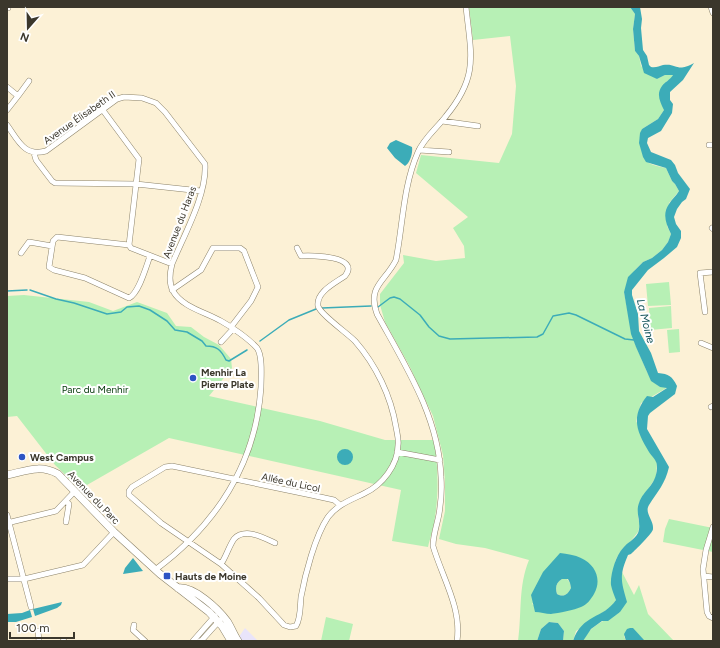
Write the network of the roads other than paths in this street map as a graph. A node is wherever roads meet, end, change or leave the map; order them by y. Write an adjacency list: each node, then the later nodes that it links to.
1 (466, 7): 10 (street)
2 (711, 7): 3 (street)
3 (713, 13)
4 (30, 81): 6 (street)
5 (7, 87): 6 (street)
6 (18, 96): 9 (street)
7 (134, 97): 8 (street, Avenue Élisabeth II); 17 (street, Avenue du Haras)
8 (102, 109): 15 (street, Avenue Élisabeth II); 16 (street)
9 (7, 110)
10 (442, 121): 12 (street); 13 (street)
11 (7, 125): 15 (street)
12 (478, 126)
13 (419, 150): 14 (street); 32 (street)
14 (450, 152)
15 (34, 153): 16 (street)
16 (136, 184): 17 (street); 18 (street)
17 (201, 192): 23 (street, Avenue du Haras)
18 (129, 245): 19 (street); 22 (street)
19 (52, 246): 21 (street); 22 (street)
20 (297, 248): 31 (street)
21 (21, 253)
22 (150, 256): 23 (street)
23 (172, 264): 25 (street, Avenue du Haras)
24 (713, 272): 26 (street)
25 (172, 290): 27 (street); 27 (street)
26 (705, 312)
27 (232, 328): 28 (street); 34 (street)
28 (221, 342)
29 (700, 343): 30 (street)
30 (713, 348)
31 (397, 452): 32 (street); 37 (street)
32 (440, 460): 62 (street)
33 (7, 475): 35 (street, Avenue du Parc)
34 (236, 480): 37 (street, Allée du Licol); 43 (street); 43 (street, Allée du Licol)
35 (75, 491): 36 (street); 42 (street, Avenue du Parc)
36 (66, 501): 39 (street); 40 (street)
37 (340, 505): 45 (street)
38 (7, 515): 40 (street)
39 (66, 522)
40 (8, 523): 50 (street)
41 (713, 528): 47 (street)
42 (114, 532): 46 (street, Avenue du Parc); 50 (street)
43 (188, 542): 45 (street); 46 (street)
44 (275, 543): 45 (street)
45 (221, 564)
46 (155, 570): 52 (street, Avenue du Parc)
47 (704, 576): 48 (street); 53 (street)
48 (713, 578)
49 (7, 579): 50 (street)
50 (24, 579): 51 (street)
51 (31, 607)
52 (219, 617): 58 (street); 59 (street); 60 (street); 61 (street)
53 (713, 618)
54 (134, 625): 57 (street)
55 (38, 630): 56 (street)
56 (39, 641)
57 (145, 641)
58 (193, 641)
59 (200, 641)
60 (231, 641)
61 (238, 641)
62 (457, 641)

